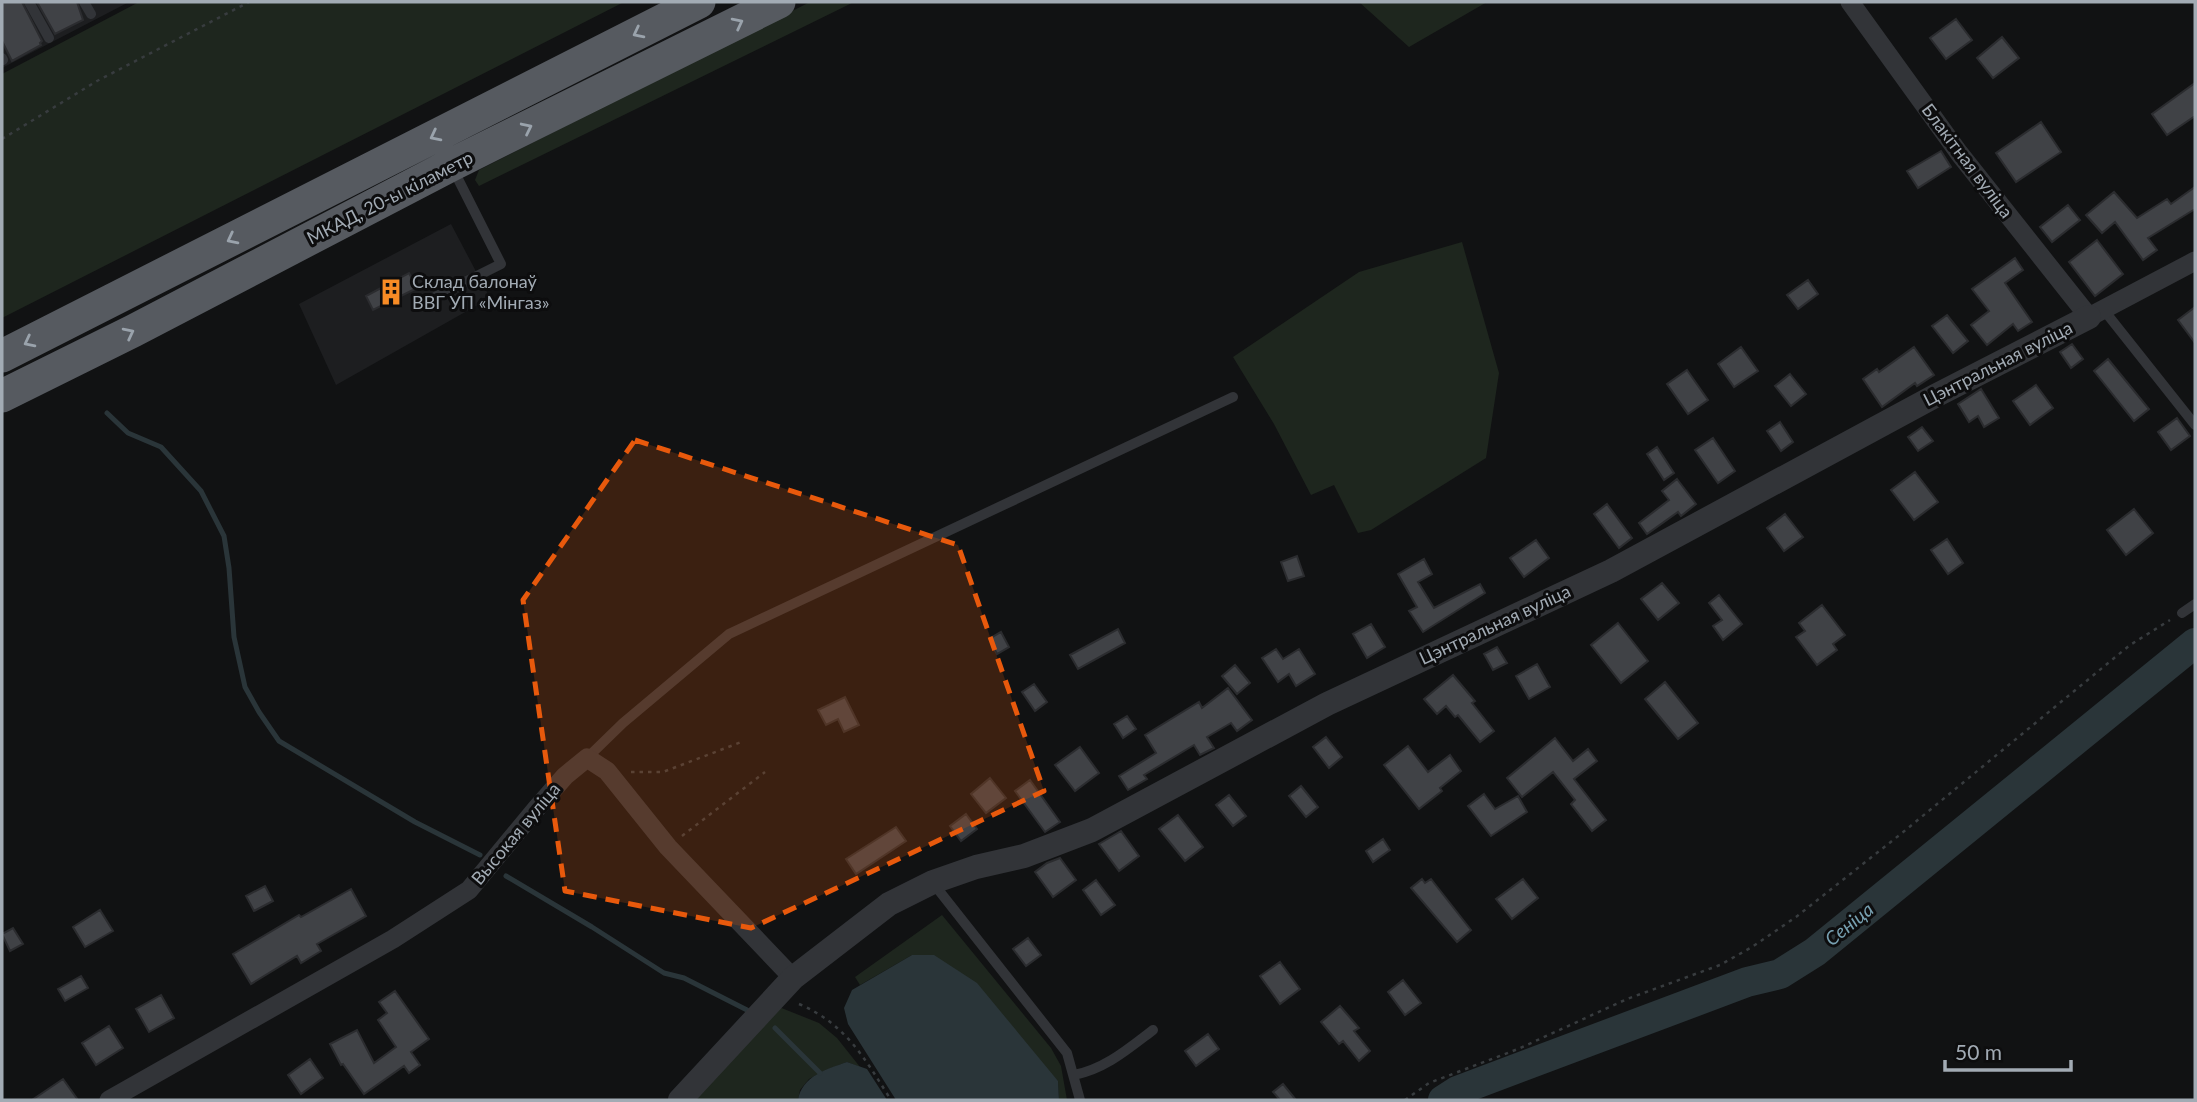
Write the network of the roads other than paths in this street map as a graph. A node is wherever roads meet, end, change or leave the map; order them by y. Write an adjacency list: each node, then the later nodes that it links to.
1 (29, 2): 7 (lane)
2 (84, 2): 6 (lane)
3 (699, 2): 12 (highway, МКАД, 20-ы кіламетр, one-way to 12)
4 (779, 2): 8 (highway, МКАД, 20-ы кіламетр, one-way to 4)
5 (1851, 2): 11 (street, Блакітная вуліца)
6 (90, 14)
7 (49, 38)
8 (451, 165): 10 (lane); 13 (highway, МКАД, 20-ы кіламетр, one-way to 8)
9 (2195, 261): 11 (street, Цэнтральная вуліца)
10 (435, 297)
11 (2096, 313): 15 (lane); 19 (street, Цэнтральная вуліца)
12 (2, 356)
13 (2, 396)
14 (1233, 397): 18 (lane)
15 (2195, 425)
16 (2195, 604): 17 (lane)
17 (2182, 613)
18 (587, 758): 20 (street); 23 (street, Высокая вуліца)
19 (933, 882): 20 (street, Цэнтральная вуліца); 22 (lane)
20 (786, 986): 24 (street, Цэнтральная вуліца)
21 (1153, 1030): 22 (lane)
22 (1074, 1075): 25 (lane)
23 (109, 1100)
24 (680, 1100)
25 (1080, 1100)

